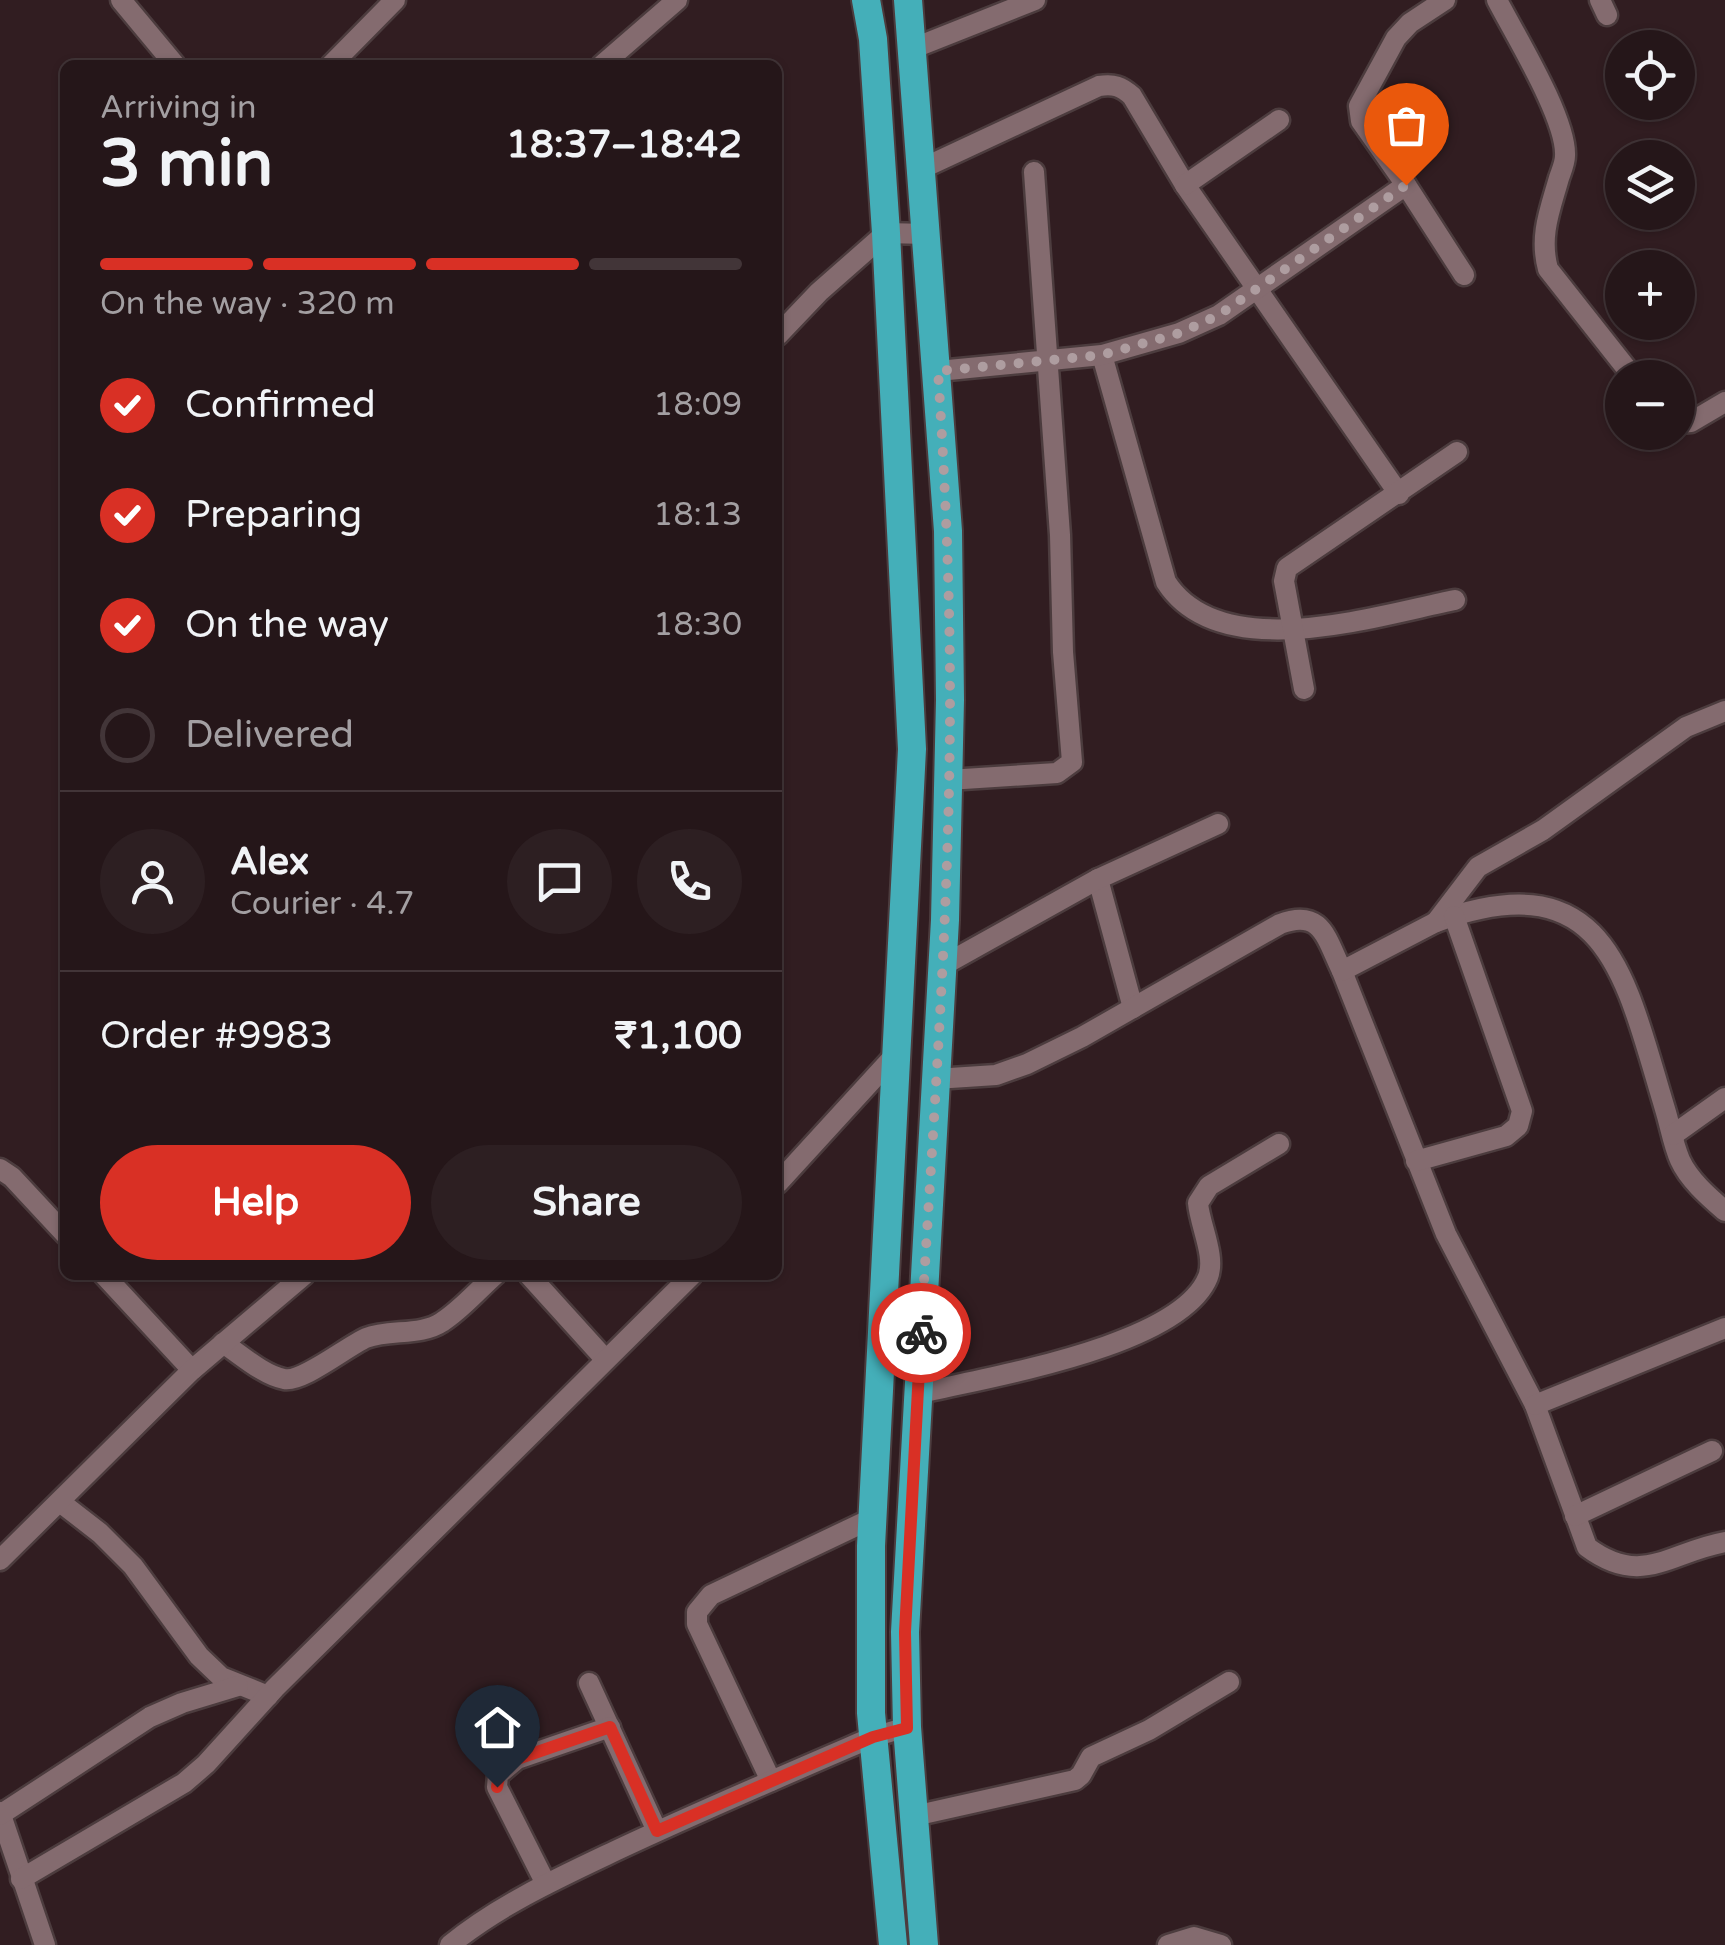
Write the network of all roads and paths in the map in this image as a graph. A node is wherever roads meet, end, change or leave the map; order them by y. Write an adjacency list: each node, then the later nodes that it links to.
1 (121, 0): 10 (street)
2 (395, 0): 11 (street)
3 (866, 0): 18 (highway)
4 (908, 0): 9 (highway)
5 (1035, 0): 9 (street)
6 (1445, 0): 17 (street)
7 (1497, 0): 25 (street)
8 (667, 2): 12 (street)
9 (914, 48): 14 (highway)
10 (171, 60)
11 (336, 60)
12 (607, 60)
13 (1279, 120): 16 (street)
14 (922, 169): 16 (street); 19 (highway)
15 (1034, 172): 24 (street)
16 (1185, 185): 21 (street)
17 (1406, 185): 20 (street); 21 (street)
18 (886, 233): 19 (street); 22 (street); 42 (highway)
19 (926, 234): 26 (highway)
20 (1464, 275)
21 (1256, 288): 23 (street); 30 (street)
22 (782, 331)
23 (1102, 355): 24 (street); 32 (street)
24 (1048, 360): 26 (street); 35 (street)
25 (1620, 360)
26 (938, 371): 35 (highway)
27 (1725, 402): 28 (street)
28 (1695, 419)
29 (1457, 452): 30 (street)
30 (1399, 494): 32 (street)
31 (1455, 600): 32 (street)
32 (1293, 629): 33 (street)
33 (1304, 689)
34 (1725, 711): 38 (street)
35 (948, 780): 39 (highway)
36 (1218, 824): 37 (street)
37 (1098, 879): 39 (street); 41 (street)
38 (1445, 919): 40 (street); 45 (street); 47 (street)
39 (942, 966): 43 (highway)
40 (1342, 971): 41 (street); 47 (street)
41 (1133, 1008): 43 (street)
42 (896, 1054): 49 (street); 66 (highway)
43 (935, 1078): 61 (highway)
44 (1725, 1098): 45 (street)
45 (1673, 1135): 50 (street)
46 (1279, 1144): 61 (street)
47 (1416, 1161): 62 (street)
48 (0, 1169): 51 (street)
49 (782, 1179)
50 (1723, 1207)
51 (60, 1229)
52 (109, 1280): 60 (street)
53 (298, 1280): 58 (street)
54 (488, 1280): 58 (street)
55 (533, 1280): 59 (street)
56 (687, 1280): 59 (street)
57 (1725, 1328): 62 (street)
58 (223, 1343): 60 (street)
59 (606, 1359): 72 (street)
60 (192, 1370): 64 (street)
61 (917, 1394): 74 (highway)
62 (1535, 1405): 65 (street)
63 (1712, 1452): 65 (street)
64 (60, 1502): 68 (street); 71 (street)
65 (1574, 1516): 67 (street)
66 (872, 1518): 75 (highway); 76 (street)
67 (1725, 1542)
68 (0, 1560)
69 (1229, 1682): 78 (street)
70 (589, 1683): 73 (street)
71 (238, 1686): 72 (street); 77 (street)
72 (268, 1696): 80 (street)
73 (610, 1727): 79 (street); 81 (street)
74 (907, 1728): 75 (street); 78 (highway)
75 (873, 1737): 76 (street); 84 (highway)
76 (771, 1781): 79 (street)
77 (0, 1814): 80 (street)
78 (914, 1816): 85 (highway)
79 (657, 1831): 81 (street)
80 (20, 1879): 82 (street)
81 (546, 1884): 83 (street)
82 (45, 1945)
83 (450, 1945)
84 (893, 1945)
85 (924, 1945)
86 (1168, 1945): 87 (street)
87 (1222, 1945)

